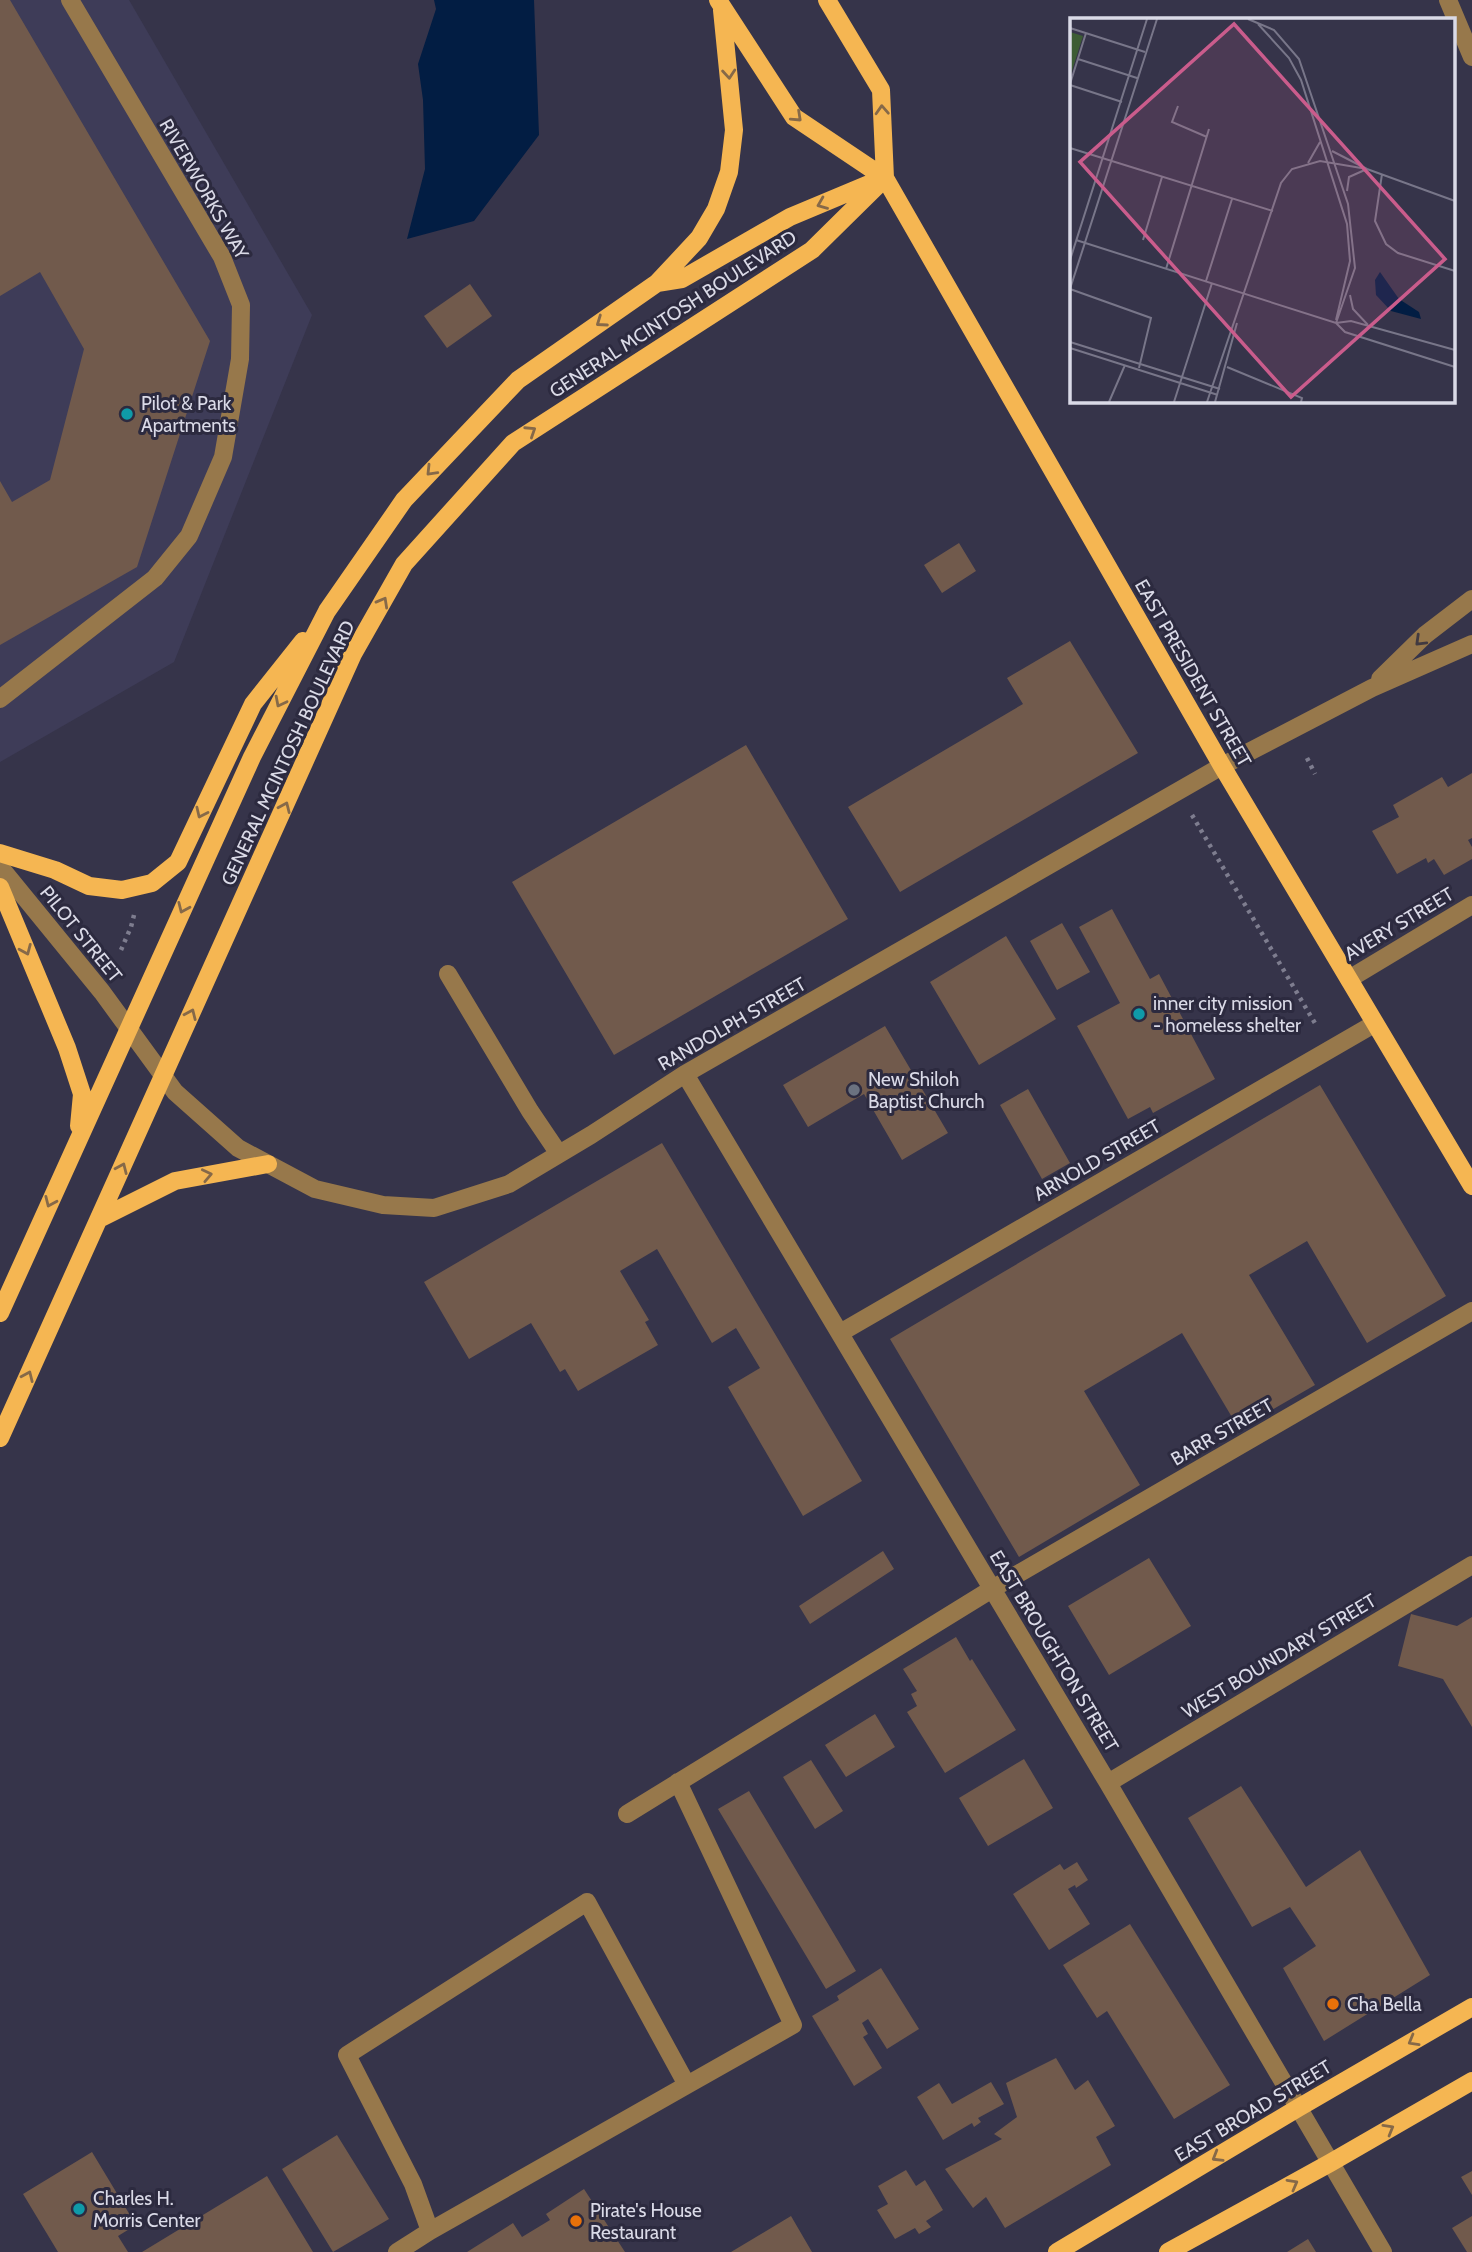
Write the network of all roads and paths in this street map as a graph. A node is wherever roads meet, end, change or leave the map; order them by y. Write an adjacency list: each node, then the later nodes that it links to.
1 (70, 0): 12 (street, RIVERWORKS WAY)
2 (827, 0): 6 (main road, EAST PRESIDENT STREET, one-way to 2)
3 (1448, 0): 5 (street)
4 (720, 3): 6 (main road, EAST PRESIDENT STREET, one-way to 6); 7 (main road, one-way to 7)
5 (1472, 57)
6 (885, 178): 7 (main road, GENERAL MCINTOSH BOULEVARD, one-way to 7); 14 (main road, EAST PRESIDENT STREET); 29 (main road, GENERAL MCINTOSH BOULEVARD, one-way to 6)
7 (657, 283): 9 (main road, GENERAL MCINTOSH BOULEVARD, one-way to 9)
8 (1472, 599): 11 (street, RANDOLPH STREET, one-way to 11)
9 (327, 611): 17 (main road, one-way to 17); 27 (main road, GENERAL MCINTOSH BOULEVARD, one-way to 27)
10 (1472, 644): 11 (street, RANDOLPH STREET)
11 (1372, 688): 14 (street, RANDOLPH STREET)
12 (0, 699)
13 (1307, 758): 15 (path)
14 (1222, 766): 16 (street, RANDOLPH STREET); 24 (main road, EAST PRESIDENT STREET)
15 (1315, 774)
16 (1178, 791): 26 (path); 28 (street, RANDOLPH STREET)
17 (0, 853)
18 (0, 867): 27 (street, PILOT STREET)
19 (0, 887): 30 (main road, one-way to 30)
20 (1472, 905): 24 (street, AVERY STREET)
21 (138, 932): 22 (path)
22 (121, 950)
23 (448, 974): 31 (street)
24 (1349, 979): 25 (main road, EAST PRESIDENT STREET)
25 (1374, 1024): 33 (main road, EAST PRESIDENT STREET); 39 (street, ARNOLD STREET)
26 (1316, 1025)
27 (129, 1029): 29 (street, RANDOLPH STREET); 30 (main road, GENERAL MCINTOSH BOULEVARD)
28 (685, 1074): 31 (street, RANDOLPH STREET); 39 (street, EAST BROUGHTON STREET)
29 (163, 1076): 32 (street, RANDOLPH STREET); 34 (main road, GENERAL MCINTOSH BOULEVARD, one-way to 29)
30 (78, 1140): 35 (main road, GENERAL MCINTOSH BOULEVARD, one-way to 35)
31 (559, 1154): 32 (street, RANDOLPH STREET)
32 (268, 1164): 34 (main road, one-way to 32)
33 (1472, 1186)
34 (99, 1219): 40 (main road, GENERAL MCINTOSH BOULEVARD, one-way to 34)
35 (16, 1278): 36 (street); 38 (main road, GENERAL MCINTOSH BOULEVARD)
36 (0, 1296)
37 (1472, 1311): 42 (street, BARR STREET)
38 (0, 1312)
39 (840, 1333): 42 (street, EAST BROUGHTON STREET)
40 (0, 1438)
41 (1472, 1565): 44 (street, WEST BOUNDARY STREET)
42 (992, 1589): 43 (street, BARR STREET); 44 (street, EAST BROUGHTON STREET)
43 (678, 1782): 45 (street, BARR STREET); 48 (street)
44 (1108, 1783): 49 (street, EAST BROUGHTON STREET)
45 (626, 1814)
46 (1472, 2007): 49 (main road, EAST BROAD STREET, one-way to 49)
47 (1472, 2081): 50 (main road, one-way to 47)
48 (687, 2085): 51 (street); 51 (street)
49 (1298, 2108): 50 (street, EAST BROUGHTON STREET); 53 (main road, EAST BROAD STREET, one-way to 53)
50 (1330, 2163): 54 (main road, one-way to 50); 55 (street, EAST BROUGHTON STREET)
51 (430, 2231): 52 (street)
52 (397, 2252)
53 (1057, 2252)
54 (1168, 2252)
55 (1383, 2252)

